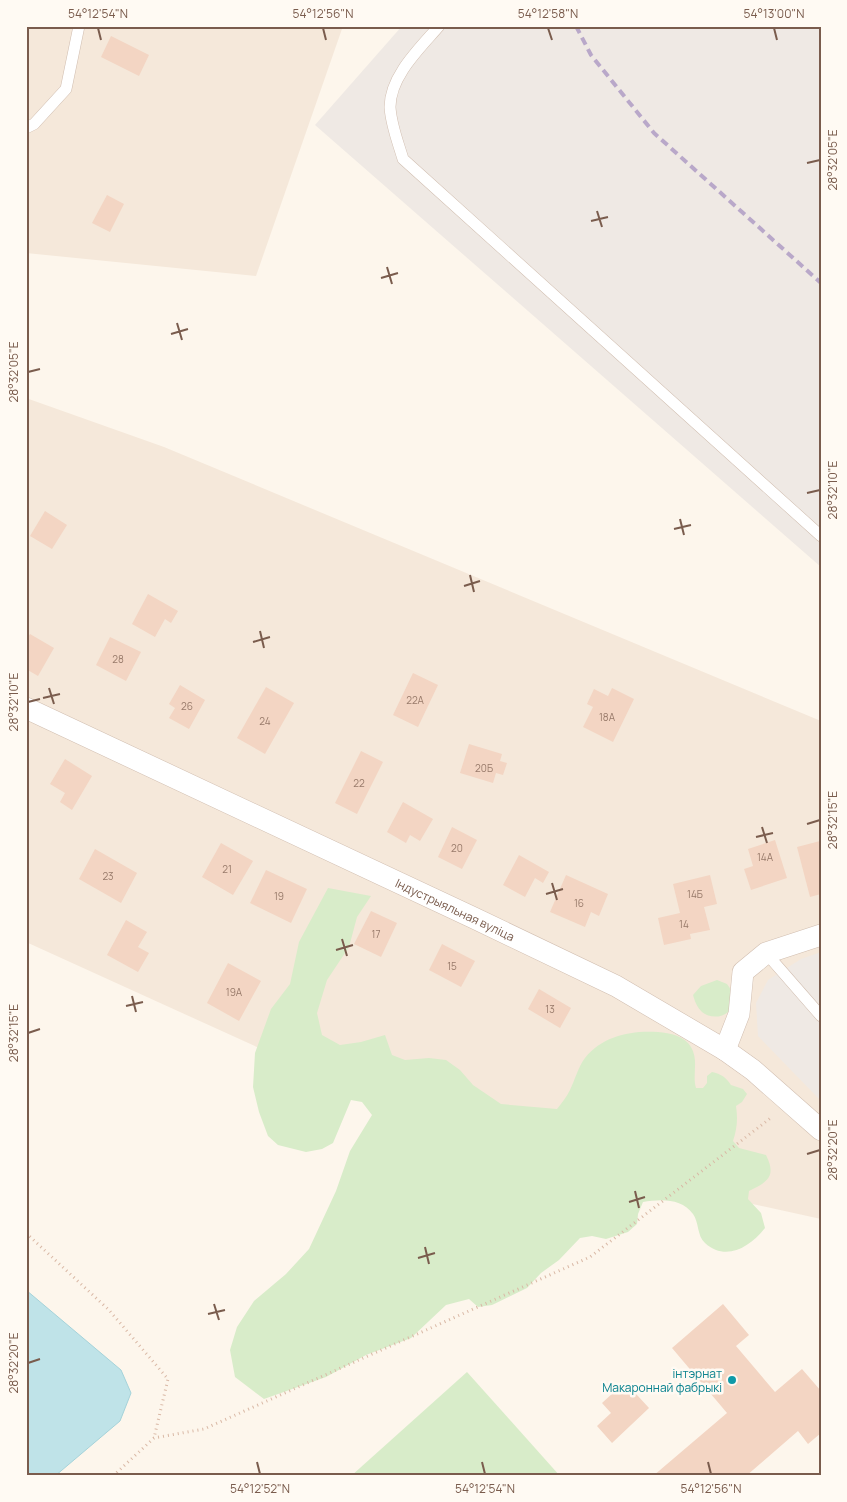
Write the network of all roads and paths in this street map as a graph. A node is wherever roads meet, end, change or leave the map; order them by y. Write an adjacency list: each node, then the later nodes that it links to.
1 (78, 26): 3 (lane)
2 (439, 26): 4 (lane)
3 (26, 128)
4 (821, 536)
5 (26, 708): 9 (street, Індустрыяльная вуліца)
6 (821, 935): 7 (street)
7 (766, 953): 8 (lane); 9 (street)
8 (821, 1016)
9 (725, 1050): 10 (street, Індустрыяльная вуліца)
10 (791, 1103): 11 (street, Індустрыяльная вуліца); 13 (path)
11 (821, 1130)
12 (26, 1234): 13 (path)
13 (154, 1438): 14 (path)
14 (113, 1476)

